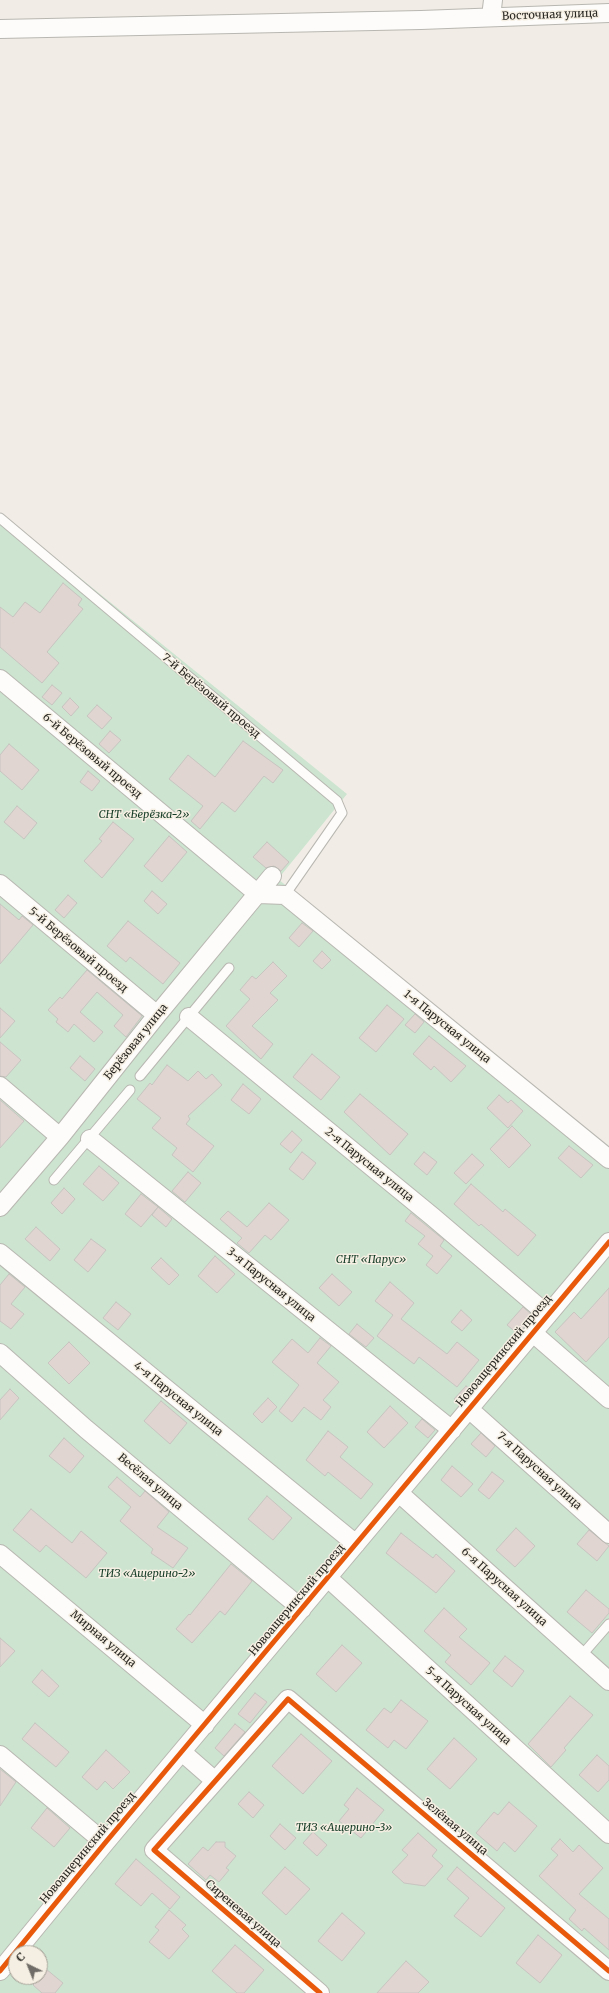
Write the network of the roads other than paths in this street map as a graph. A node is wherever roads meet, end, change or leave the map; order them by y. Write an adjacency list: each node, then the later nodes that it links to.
1 (492, 9): 2 (street, Восточная улица); 3 (street, Восточная улица)
2 (609, 13)
3 (0, 30)
4 (0, 518): 9 (lane, 7-й Берёзовый проезд)
5 (0, 679): 8 (street, 6-й Берёзовый проезд)
6 (272, 876): 8 (street, Берёзовая улица)
7 (0, 884): 11 (street, 5-й Берёзовый проезд)
8 (258, 894): 9 (street); 11 (street, Берёзовая улица)
9 (285, 895): 18 (street, 1-я Парусная улица)
10 (228, 968): 12 (lane)
11 (157, 1015): 16 (street, Берёзовая улица)
12 (189, 1017): 13 (lane); 23 (street, 2-я Парусная улица)
13 (140, 1076)
14 (0, 1086): 16 (street)
15 (130, 1090): 17 (lane)
16 (60, 1137): 20 (street, Берёзовая улица)
17 (90, 1139): 19 (lane); 28 (street, 3-я Парусная улица)
18 (609, 1159)
19 (54, 1180)
20 (0, 1207)
21 (609, 1242): 23 (street, Новоащеринский проезд)
22 (0, 1253): 31 (street, 4-я Парусная улица)
23 (548, 1315): 24 (street, Новоащеринский проезд)
24 (533, 1332): 26 (street); 27 (street, Новоащеринский проезд)
25 (0, 1353): 34 (street, Весёлая улица)
26 (609, 1399)
27 (469, 1409): 28 (street, Новоащеринский проезд); 30 (street, 7-я Парусная улица)
28 (452, 1430): 29 (street, Новоащеринский проезд)
29 (399, 1493): 31 (street, Новоащеринский проезд); 36 (street, 6-я Парусная улица)
30 (609, 1534)
31 (356, 1544): 33 (street, Новоащеринский проезд)
32 (0, 1554): 38 (street, Мирная улица)
33 (328, 1578): 34 (street, Новоащеринский проезд); 42 (street, 5-я Парусная улица)
34 (302, 1609): 38 (street, Новоащеринский проезд)
35 (609, 1624): 36 (lane)
36 (581, 1656): 37 (street, 6-я Парусная улица)
37 (609, 1682)
38 (205, 1724): 39 (street, Новоащеринский проезд)
39 (182, 1752): 41 (street); 43 (street, Новоащеринский проезд)
40 (0, 1755): 43 (street)
41 (214, 1780): 45 (street, Зелёная улица); 46 (street, Сиреневая улица)
42 (609, 1834)
43 (105, 1843): 44 (street, Новоащеринский проезд)
44 (0, 1970)
45 (609, 1971)
46 (320, 1993)

